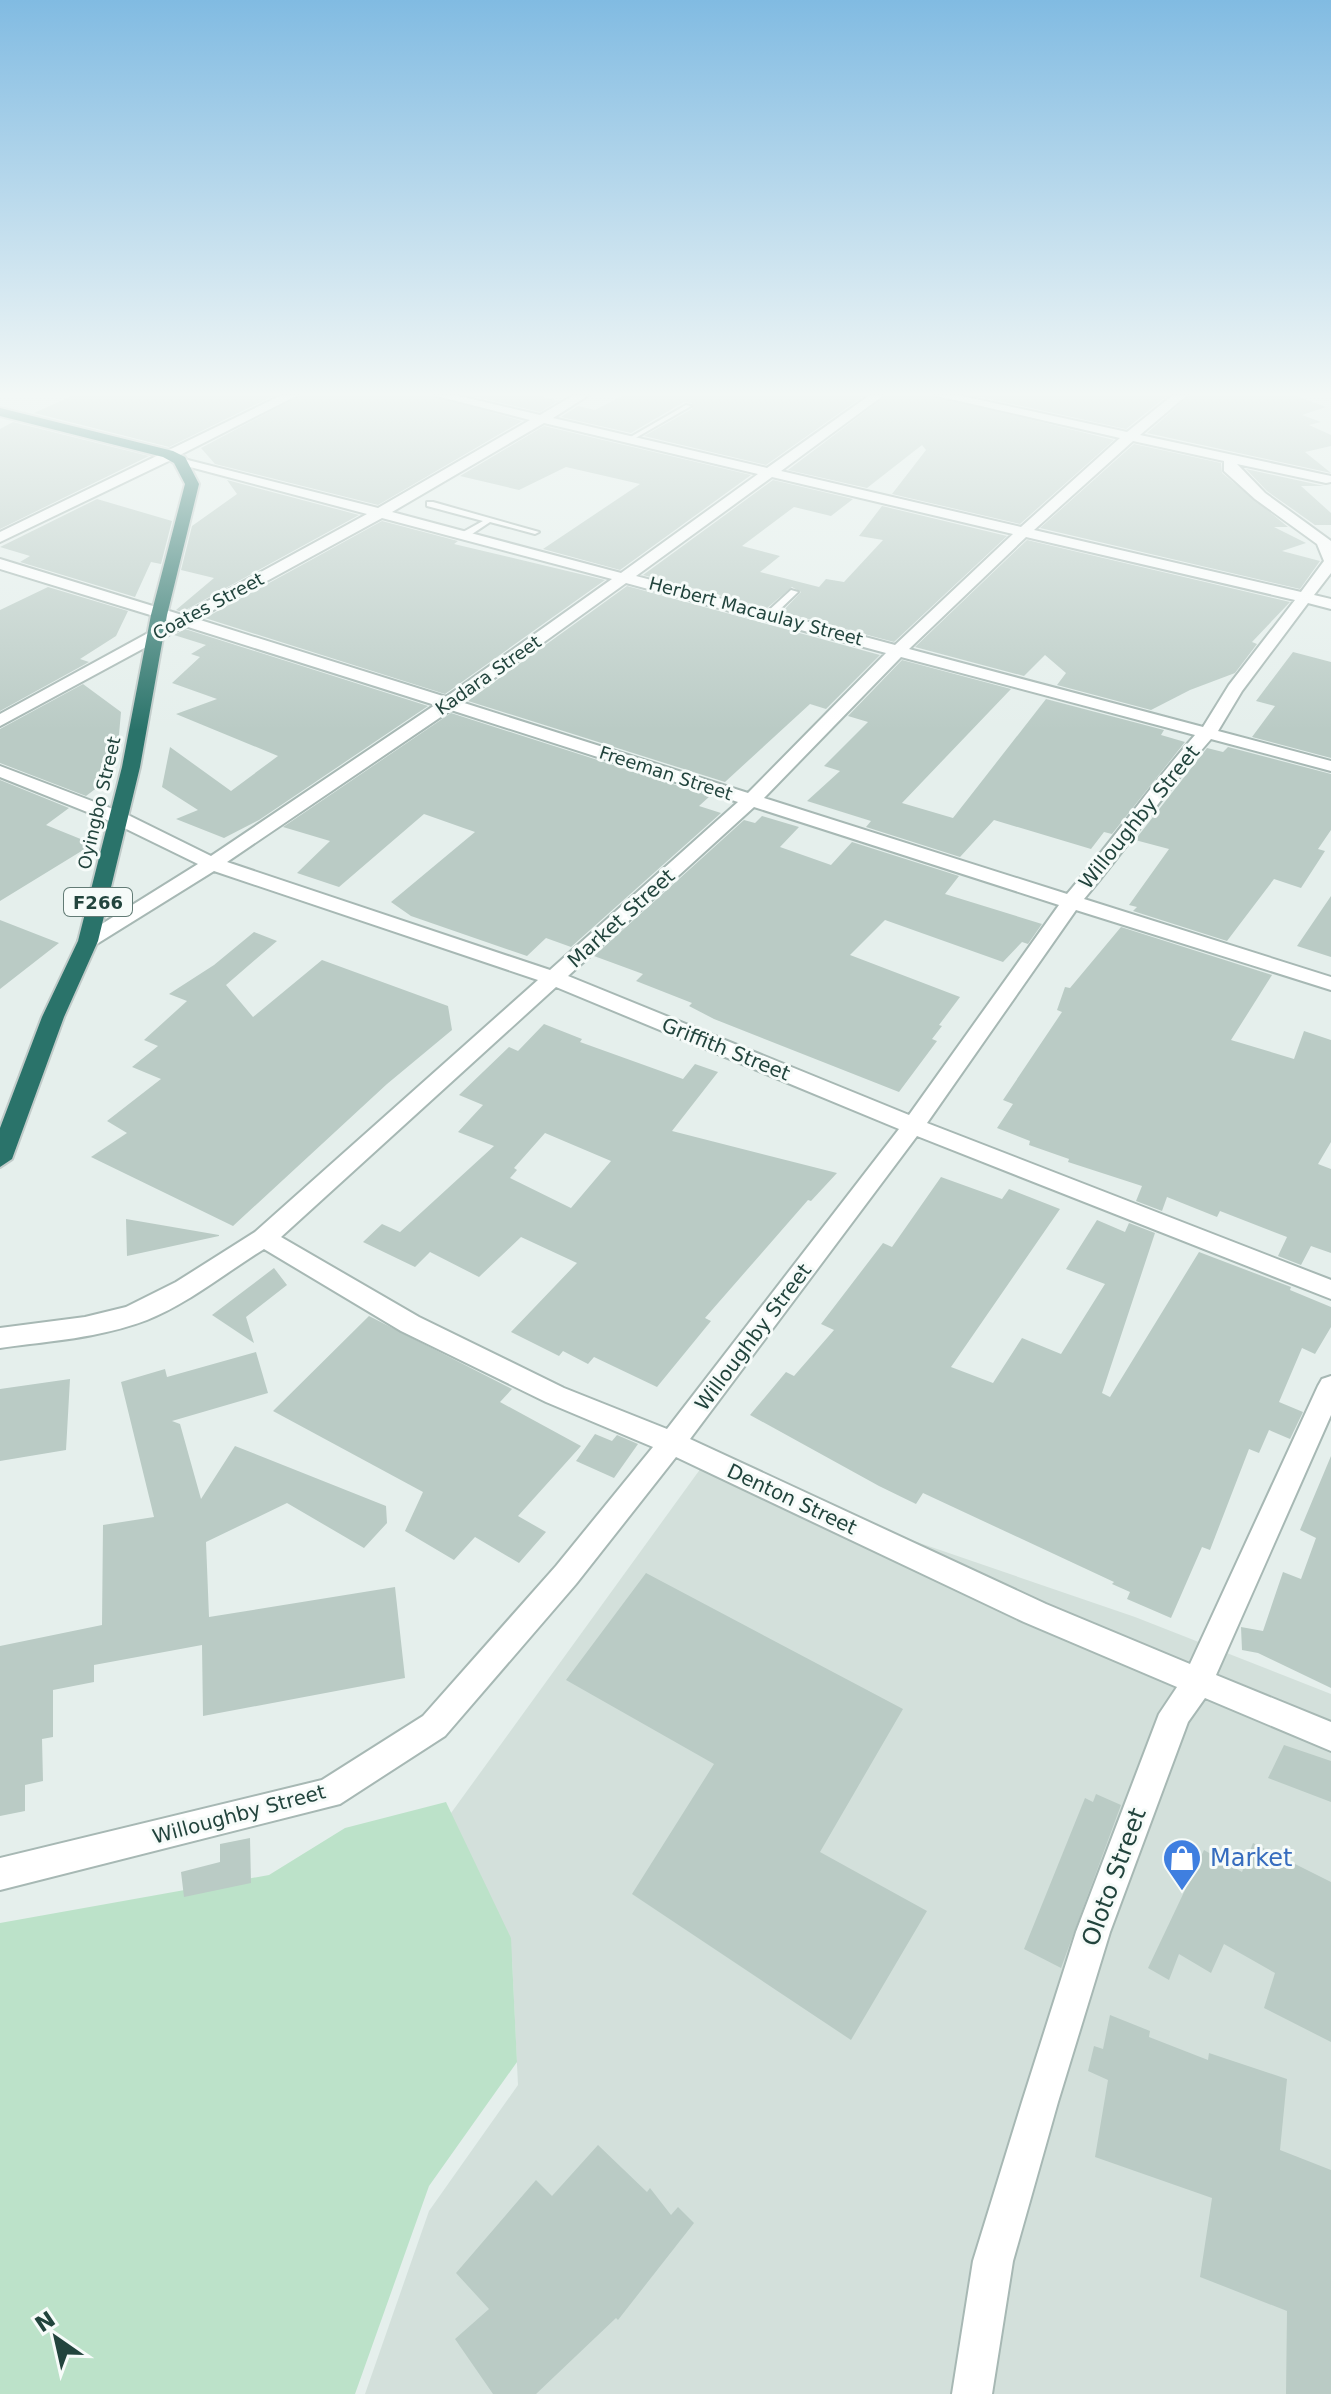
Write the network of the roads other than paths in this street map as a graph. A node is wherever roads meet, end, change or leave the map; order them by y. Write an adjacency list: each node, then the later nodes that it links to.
1 (67, 507): 15 (street)
2 (189, 507): 23 (highway, Oyingbo Street / F266)
3 (362, 507): 10 (street, Herbert Macaulay Street)
4 (391, 507): 10 (street, Coates Street)
5 (440, 507): 11 (lane)
6 (723, 507): 18 (street, Kadara Street)
7 (920, 507): 13 (street)
8 (1052, 507): 13 (street, Market Street)
9 (1275, 507): 16 (street, Willoughby Street)
10 (382, 512): 14 (street, Herbert Macaulay Street); 22 (street, Coates Street)
11 (489, 520): 12 (lane); 14 (lane)
12 (535, 532)
13 (1025, 532): 20 (street); 24 (street, Market Street)
14 (466, 534): 18 (street, Herbert Macaulay Street)
15 (0, 538)
16 (1331, 562): 20 (street, Willoughby Street)
17 (0, 564): 23 (street, Freeman Street)
18 (628, 577): 21 (street, Herbert Macaulay Street); 25 (street, Kadara Street)
19 (794, 592): 21 (lane)
20 (1319, 602): 27 (street, Willoughby Street)
21 (770, 614): 24 (street, Herbert Macaulay Street)
22 (182, 622): 23 (street, Freeman Street); 25 (street, Freeman Street)
23 (158, 624): 26 (street, Coates Street); 31 (highway, Oyingbo Street / F266)
24 (899, 650): 27 (street, Herbert Macaulay Street); 30 (street, Market Street)
25 (450, 701): 30 (street, Freeman Street); 32 (street, Kadara Street)
26 (0, 721)
27 (1208, 732): 28 (street, Herbert Macaulay Street); 33 (street, Willoughby Street)
28 (1331, 766)
29 (0, 771): 31 (street, Griffith Street)
30 (751, 800): 33 (street, Freeman Street); 35 (street, Market Street)
31 (119, 818): 32 (street, Griffith Street); 34 (highway, Oyingbo Street / F266)
32 (215, 865): 34 (street, Kadara Street); 35 (street, Griffith Street)
33 (1072, 901): 36 (street, Freeman Street); 37 (street, Willoughby Street)
34 (88, 941): 38 (highway, Oyingbo Street / F266)
35 (554, 978): 37 (street, Griffith Street); 40 (street, Market Street)
36 (1331, 984)
37 (913, 1126): 41 (street, Griffith Street); 44 (street, Willoughby Street)
38 (5, 1141): 39 (highway, Oyingbo Street / F266)
39 (0, 1159)
40 (264, 1238): 42 (street, Market Street); 44 (street, Denton Street)
41 (1331, 1290)
42 (0, 1338)
43 (1331, 1386): 45 (street, Oloto Street)
44 (672, 1443): 45 (street, Denton Street); 47 (street, Willoughby Street)
45 (1197, 1684): 46 (street, Denton Street); 48 (street, Oloto Street)
46 (1331, 1737)
47 (0, 1874)
48 (972, 2394)

